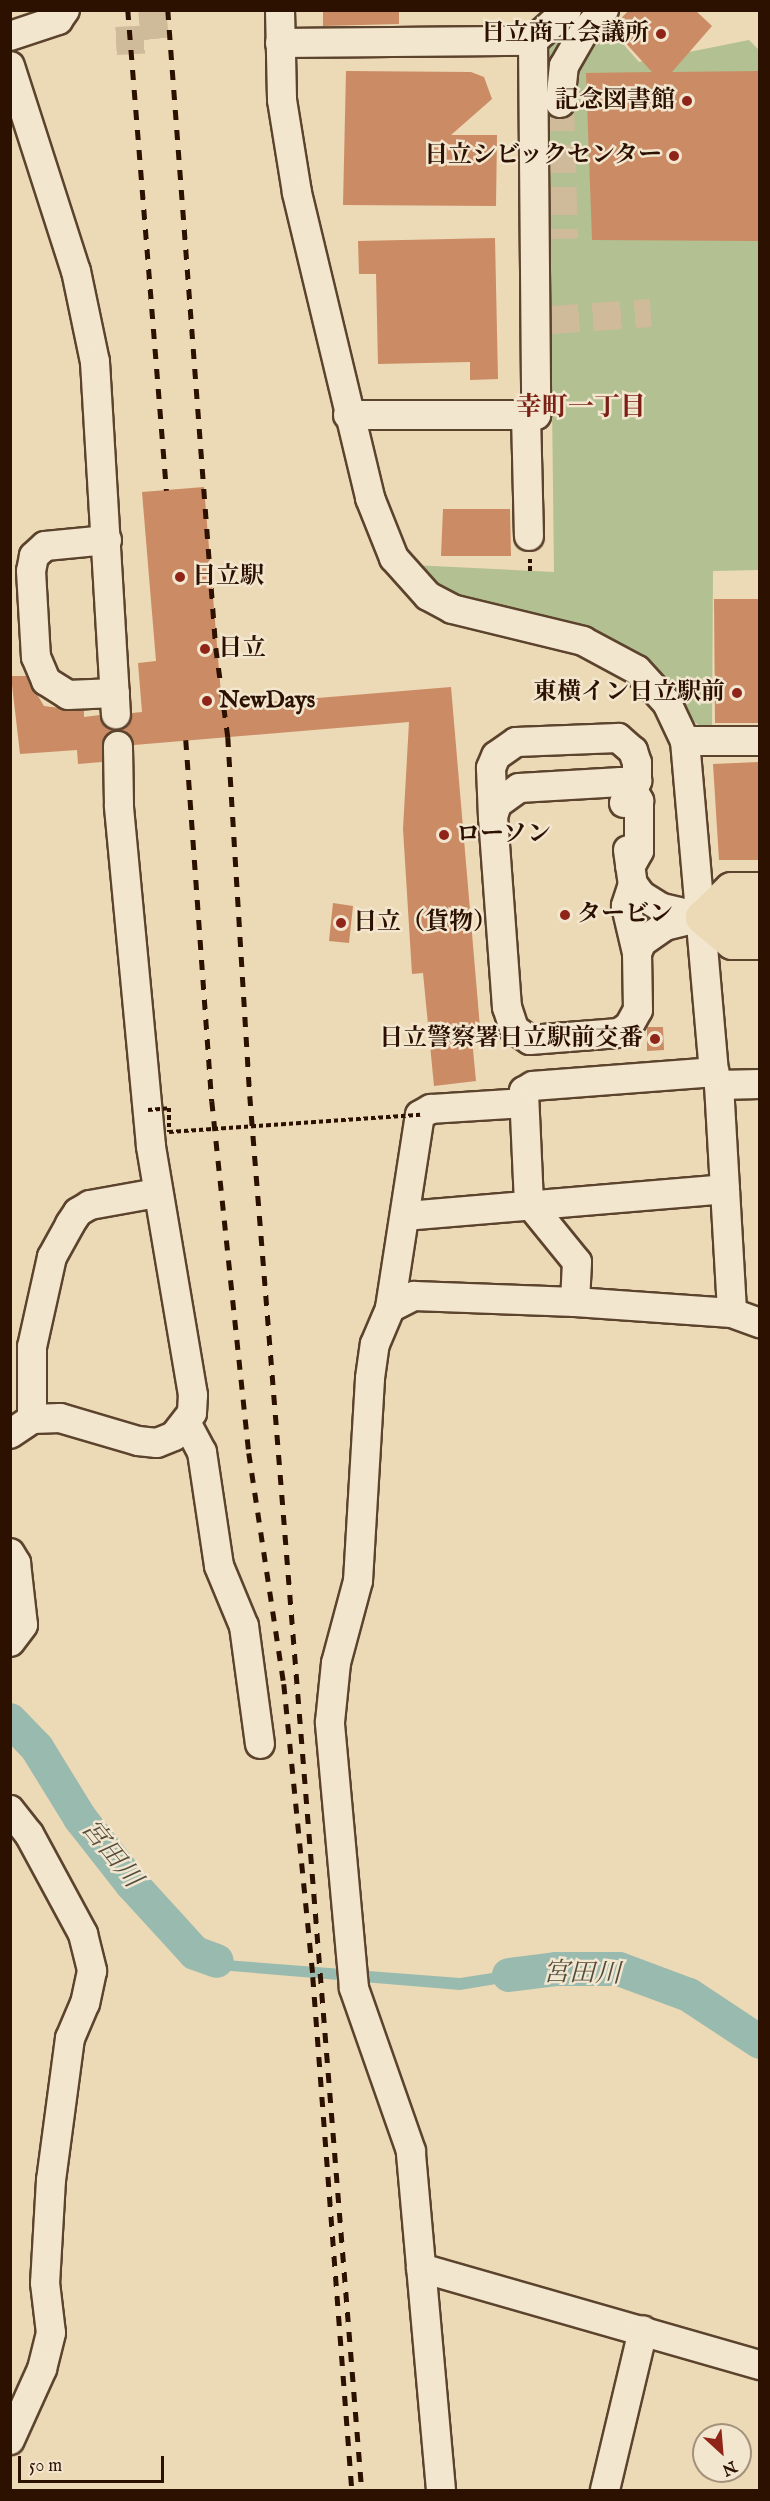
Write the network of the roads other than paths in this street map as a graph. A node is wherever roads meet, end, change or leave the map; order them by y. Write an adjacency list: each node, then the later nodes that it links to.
1 (65, 10): 5 (street)
2 (280, 10): 7 (street)
3 (567, 10): 6 (street)
4 (604, 10): 9 (street)
5 (10, 36)
6 (533, 41): 7 (street); 11 (street)
7 (280, 43): 10 (street)
8 (10, 66): 13 (street)
9 (560, 103)
10 (348, 415): 11 (street); 14 (street)
11 (526, 415): 12 (street)
12 (529, 536)
13 (107, 540): 13 (street)
14 (685, 741): 15 (street); 21 (street)
15 (759, 741)
16 (118, 746): 29 (street)
17 (628, 796): 18 (street); 18 (street); 19 (street)
18 (493, 817): 24 (street)
19 (632, 876): 21 (street); 24 (street)
20 (759, 889): 21 (main road)
21 (702, 917): 22 (main road); 23 (main road); 24 (street); 25 (street)
22 (759, 917)
23 (759, 942)
24 (637, 953)
25 (716, 1079): 26 (street); 27 (street); 28 (street)
26 (759, 1084)
27 (523, 1103): 30 (street); 31 (street)
28 (725, 1189): 30 (street); 34 (street)
29 (157, 1193): 35 (street); 36 (street)
30 (529, 1203): 31 (street); 32 (street)
31 (406, 1216): 33 (street)
32 (575, 1302): 33 (street); 34 (street)
33 (390, 1308): 41 (street)
34 (752, 1320)
35 (187, 1424): 36 (street); 39 (street)
36 (21, 1426)
37 (10, 1553): 38 (street)
38 (12, 1637)
39 (260, 1744)
40 (10, 1810): 44 (street)
41 (421, 2268): 42 (street); 45 (street)
42 (643, 2330): 43 (street); 46 (street)
43 (759, 2365)
44 (10, 2440)
45 (441, 2490)
46 (605, 2490)

